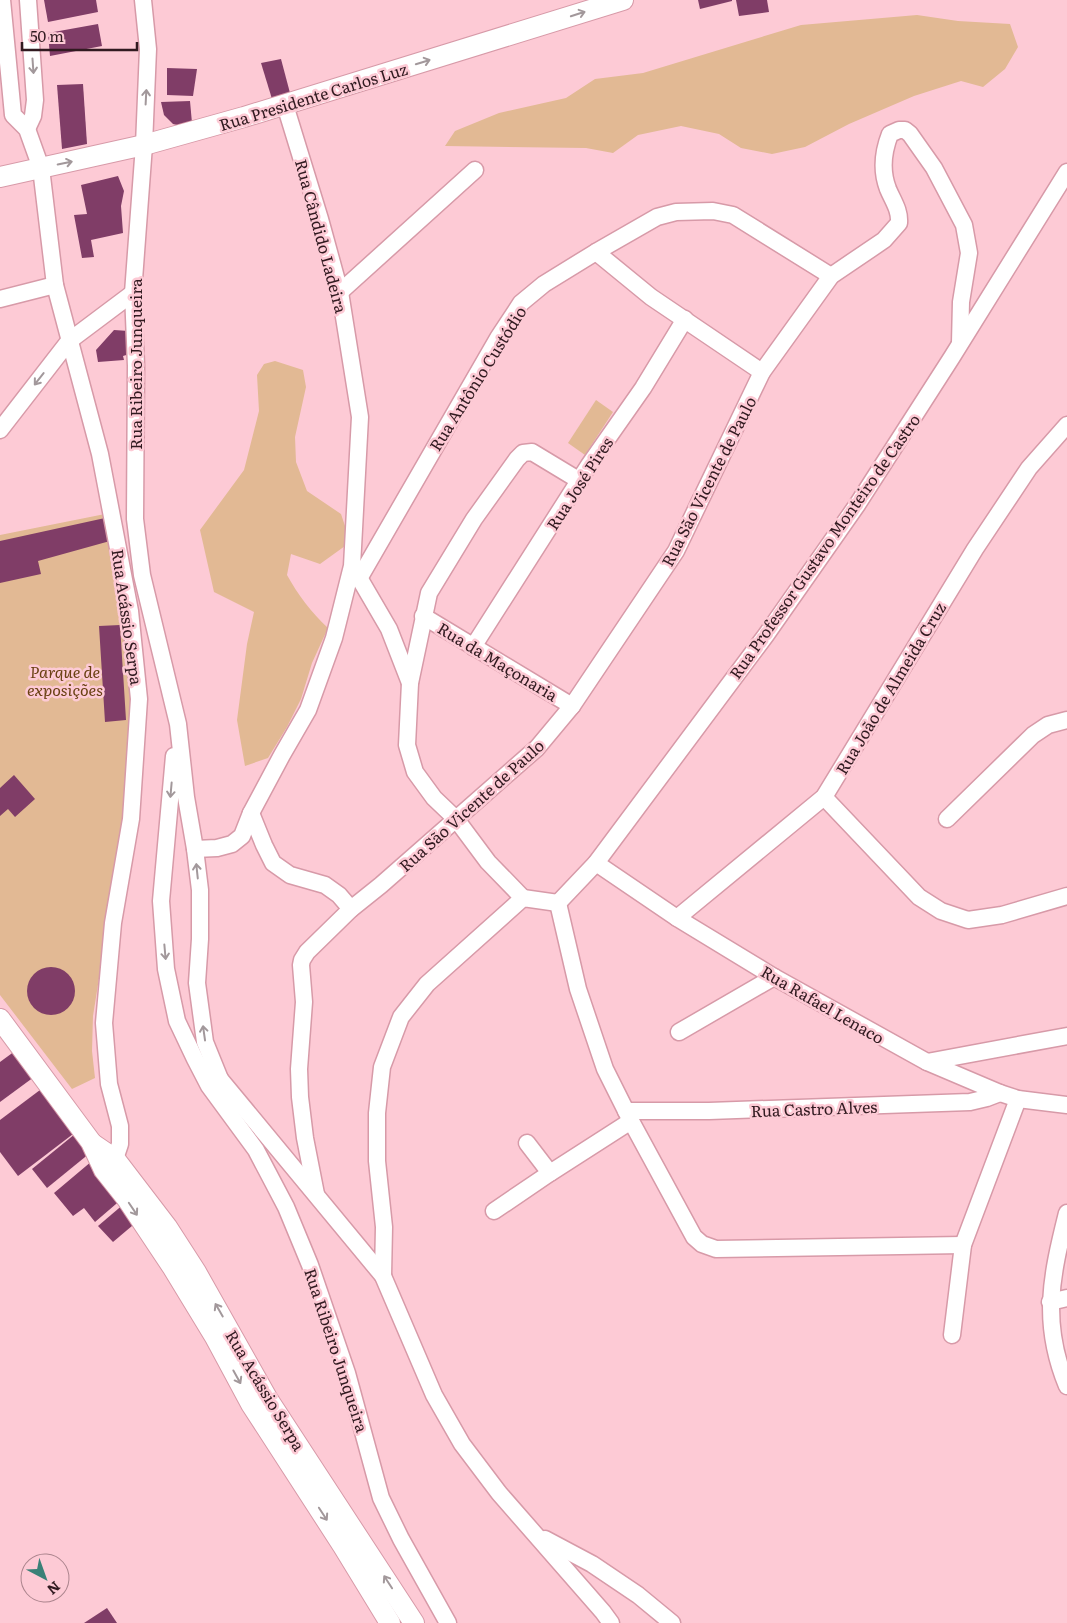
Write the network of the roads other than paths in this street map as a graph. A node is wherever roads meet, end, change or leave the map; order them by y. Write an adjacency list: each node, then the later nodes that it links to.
1 (2, 0): 6 (street)
2 (28, 0): 7 (street, one-way to 7)
3 (143, 0): 8 (street, Rua Ribeiro Junqueira, one-way to 3)
4 (623, 0): 5 (street, Rua Presidente Carlos Luz, one-way to 4)
5 (285, 105): 8 (street, Rua Presidente Carlos Luz); 16 (street, Rua Cândido Ladeira)
6 (7, 112): 7 (street)
7 (27, 128): 9 (street, Rua Acássio Serpa)
8 (144, 145): 9 (street, Rua Presidente Carlos Luz, one-way to 8); 17 (street, Rua Ribeiro Junqueira)
9 (41, 168): 12 (street, Rua Presidente Carlos Luz); 15 (street, Rua Acássio Serpa)
10 (475, 170): 16 (street)
11 (1067, 172): 21 (street, Rua Professor Gustavo Monteiro de Castro)
12 (0, 177)
13 (596, 252): 14 (street, Rua Antônio Custódio); 19 (street); 26 (street, Rua Antônio Custódio)
14 (831, 276): 21 (street); 22 (street, Rua São Vicente de Paulo)
15 (55, 285): 18 (street); 20 (street, Rua Acássio Serpa)
16 (340, 292): 26 (street, Rua Cândido Ladeira)
17 (133, 293): 20 (street); 32 (street, Rua Ribeiro Junqueira)
18 (0, 300)
19 (685, 319): 22 (street); 25 (street, Rua José Pires)
20 (69, 341): 24 (street, one-way to 24); 55 (street, Rua Acássio Serpa)
21 (960, 343): 38 (street, Rua Professor Gustavo Monteiro de Castro)
22 (762, 372): 30 (street, Rua São Vicente de Paulo)
23 (1067, 425): 33 (street, Rua João de Almeida Cruz)
24 (0, 430)
25 (580, 481): 27 (street); 28 (street, Rua José Pires)
26 (356, 571): 29 (street); 34 (street)
27 (424, 616): 28 (street, Rua da Maçonaria); 29 (street)
28 (473, 647): 30 (street, Rua da Maçonaria)
29 (410, 683): 35 (street)
30 (572, 706): 35 (street, Rua São Vicente de Paulo)
31 (1067, 720): 36 (street)
32 (178, 724): 37 (street); 49 (street, one-way to 49)
33 (824, 798): 39 (street); 43 (street, Rua João de Almeida Cruz)
34 (251, 813): 37 (street); 42 (street)
35 (456, 819): 40 (street); 42 (street, Rua São Vicente de Paulo)
36 (947, 820)
37 (195, 849): 49 (street, one-way to 37)
38 (596, 863): 41 (street, Rua Professor Gustavo Monteiro de Castro); 43 (street, Rua Rafael Lenaco)
39 (1067, 896)
40 (523, 898): 41 (street); 61 (street)
41 (558, 902): 53 (street)
42 (351, 909): 57 (street, Rua São Vicente de Paulo)
43 (677, 918): 44 (street, Rua Rafael Lenaco)
44 (774, 977): 46 (street); 48 (street, Rua Rafael Lenaco)
45 (0, 1019): 55 (street)
46 (679, 1032)
47 (1067, 1036): 48 (street)
48 (927, 1062): 50 (street, Rua Rafael Lenaco)
49 (215, 1082): 57 (street); 70 (street, Rua Ribeiro Junqueira)
50 (1000, 1093): 51 (street, Rua Rafael Lenaco); 53 (street, Rua Castro Alves)
51 (1018, 1099): 52 (street, Rua Rafael Lenaco); 60 (street)
52 (1067, 1105)
53 (629, 1116): 56 (street); 60 (street)
54 (527, 1143): 56 (street)
55 (110, 1164): 67 (street, Rua Acássio Serpa)
56 (550, 1173): 58 (street)
57 (316, 1194): 61 (street)
58 (494, 1211)
59 (1067, 1213): 63 (street)
60 (963, 1245): 64 (street)
61 (383, 1276): 66 (street)
62 (1067, 1298): 63 (street)
63 (1050, 1302): 65 (street)
64 (952, 1335)
65 (1067, 1386)
66 (536, 1534): 71 (street); 72 (street)
67 (351, 1541): 68 (street, Rua Acássio Serpa); 69 (street, Rua Acássio Serpa, one-way to 67)
68 (390, 1623)
69 (414, 1623)
70 (448, 1623)
71 (611, 1623)
72 (672, 1623)

